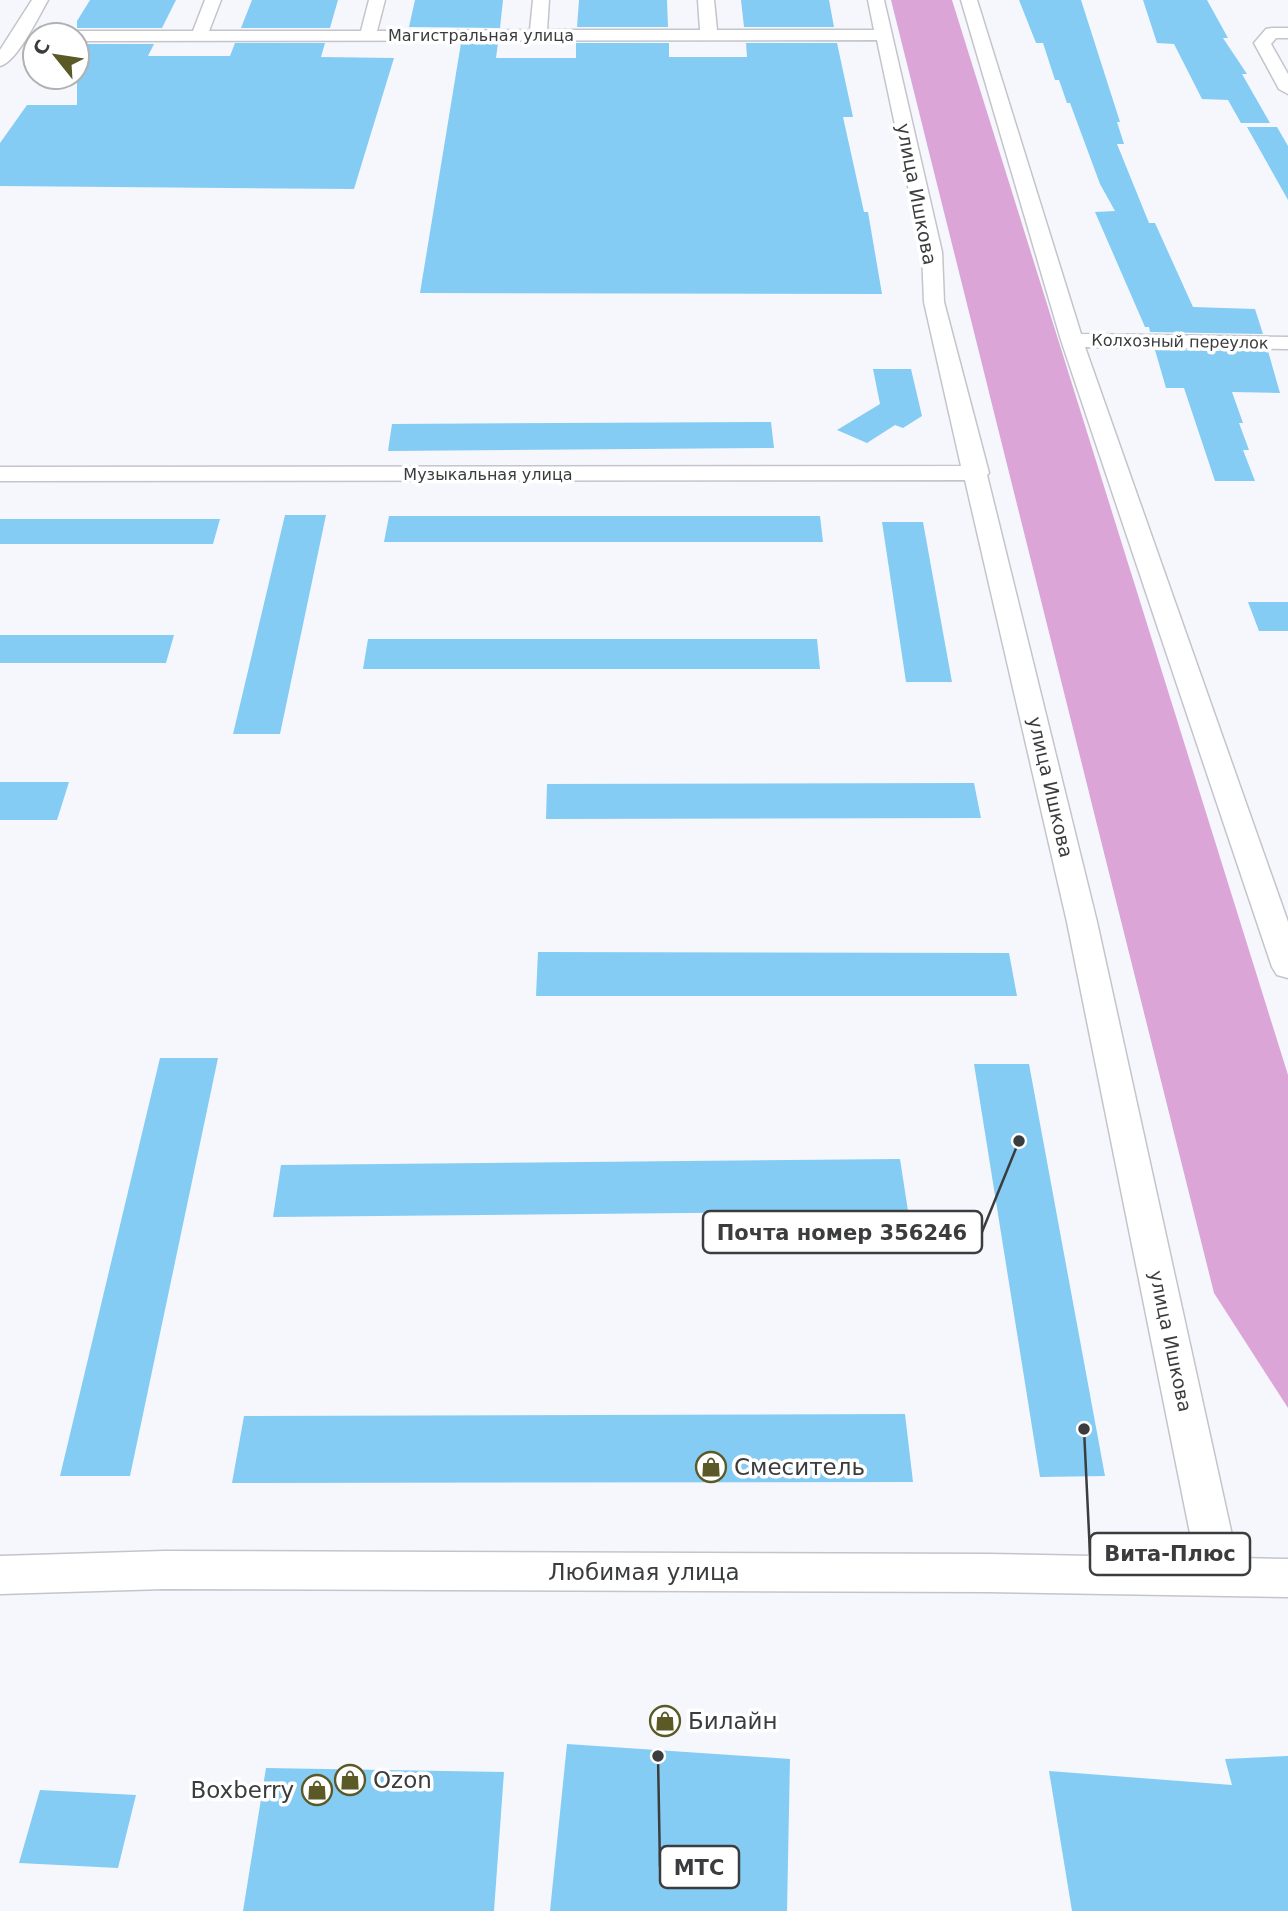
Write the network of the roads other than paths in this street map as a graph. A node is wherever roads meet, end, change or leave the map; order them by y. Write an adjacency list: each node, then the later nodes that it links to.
1 (40, 0): 8 (street)
2 (213, 0): 16 (street)
3 (377, 0): 17 (street)
4 (541, 0): 10 (street)
5 (706, 0): 11 (street)
6 (876, 0): 12 (street, улица Ишкова)
7 (969, 0): 21 (street)
8 (32, 21)
9 (1280, 33): 20 (street)
10 (538, 35): 11 (street, Магистральная улица); 17 (street, Магистральная улица)
11 (709, 35): 12 (street, Магистральная улица)
12 (884, 35): 23 (street, улица Ишкова)
13 (0, 36): 14 (street)
14 (21, 36)
15 (91, 36): 16 (street, Магистральная улица)
16 (199, 36): 17 (street, Магистральная улица)
17 (368, 36)
18 (21, 42): 19 (street)
19 (0, 61)
20 (1288, 89)
21 (1072, 340): 22 (street, Колхозный переулок); 25 (street)
22 (1288, 343)
23 (977, 473): 24 (street, Музыкальная улица); 27 (street, улица Ишкова)
24 (0, 474)
25 (1288, 967)
26 (0, 1575): 27 (street, Любимая улица)
27 (1220, 1577): 28 (street, Любимая улица)
28 (1288, 1577)

